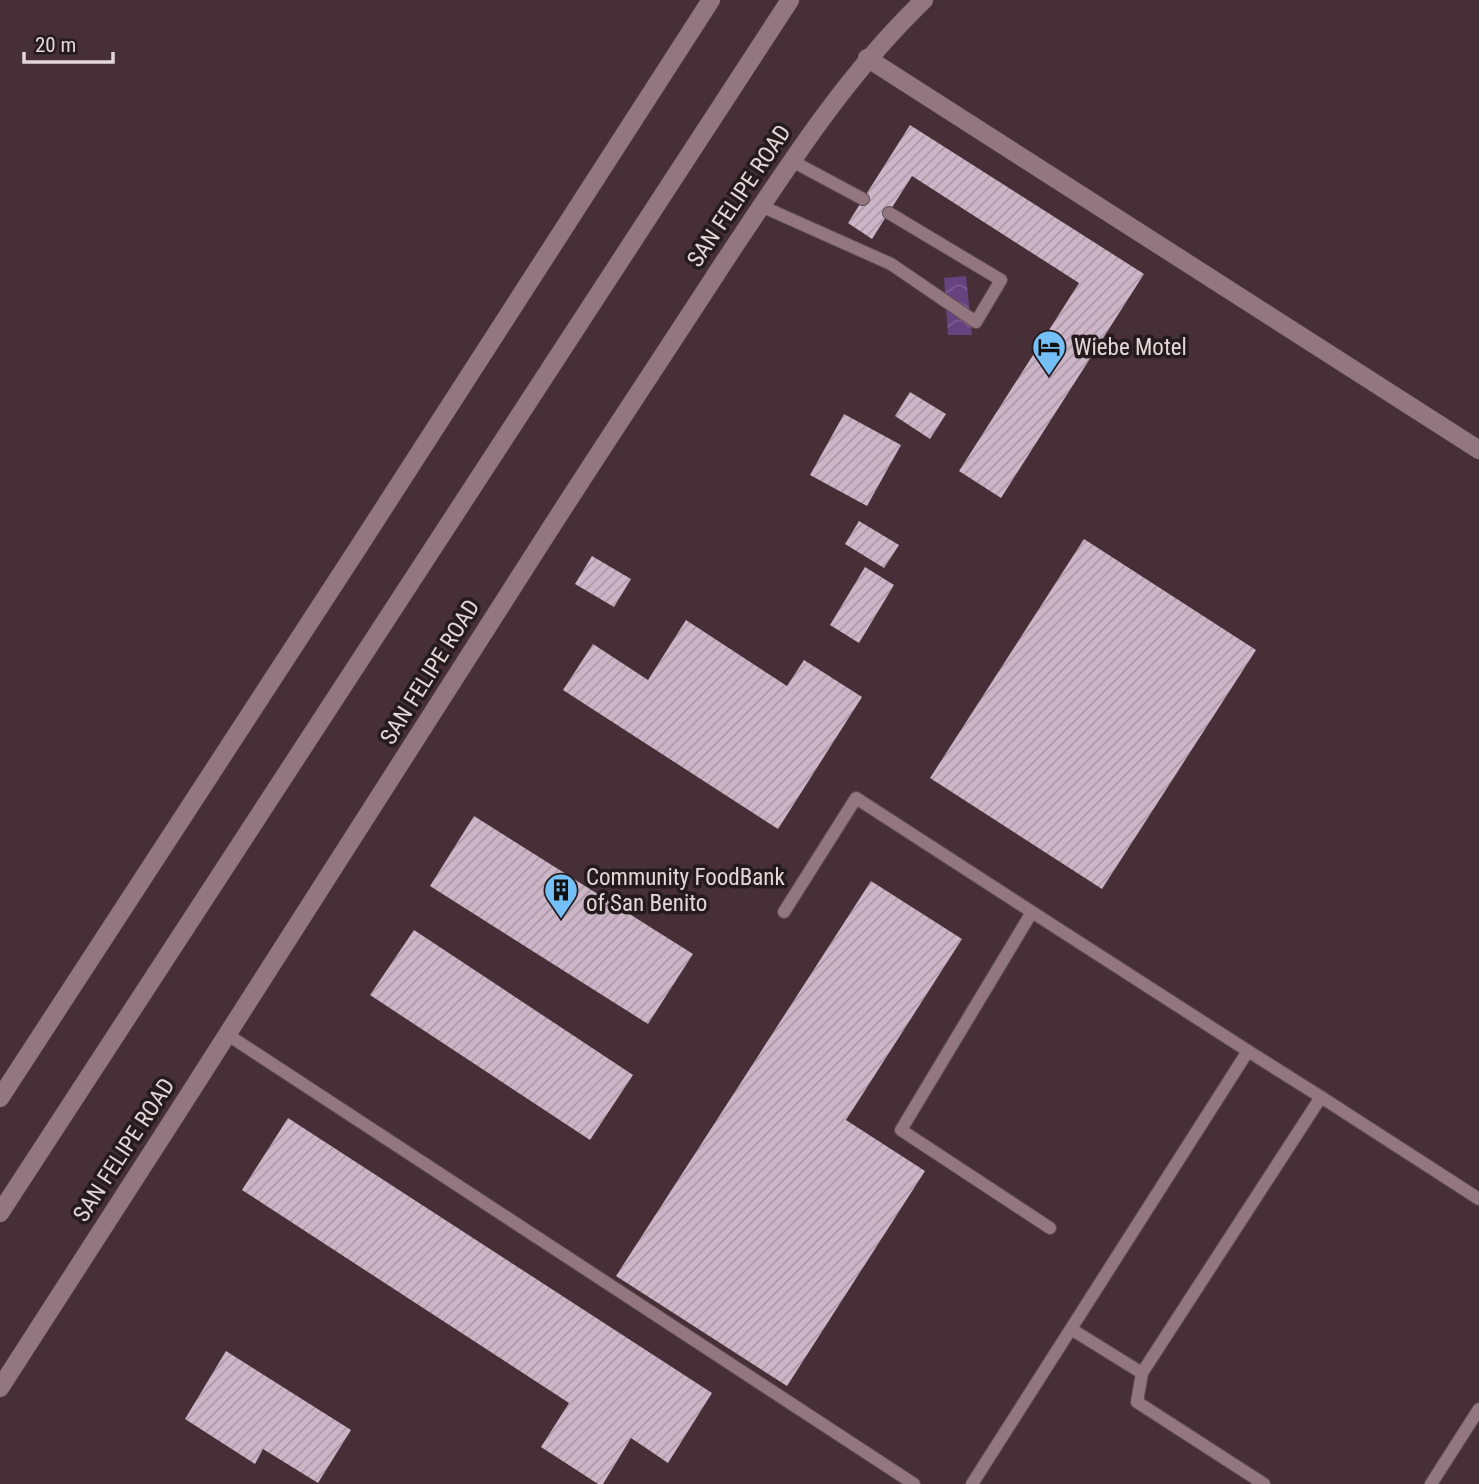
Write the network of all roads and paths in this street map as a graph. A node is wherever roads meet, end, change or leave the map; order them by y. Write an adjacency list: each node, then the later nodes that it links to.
1 (710, 0): 15 (main road)
2 (790, 0): 17 (main road)
3 (924, 0): 4 (main road, SAN FELIPE ROAD)
4 (867, 58): 5 (main road, SAN FELIPE ROAD); 9 (main road)
5 (792, 161): 6 (lane); 7 (main road, SAN FELIPE ROAD)
6 (863, 199)
7 (761, 206): 8 (lane); 12 (main road, SAN FELIPE ROAD)
8 (889, 213)
9 (1479, 450)
10 (784, 912): 11 (lane)
11 (1032, 912): 13 (lane); 18 (lane)
12 (228, 1035): 21 (main road, SAN FELIPE ROAD); 23 (lane)
13 (1248, 1051): 14 (lane); 19 (lane)
14 (1321, 1097): 16 (lane); 20 (lane)
15 (0, 1098)
16 (1479, 1199)
17 (0, 1213)
18 (1050, 1228)
19 (1071, 1329): 20 (lane); 24 (lane)
20 (1142, 1373): 25 (lane)
21 (0, 1388)
22 (1479, 1409): 26 (lane)
23 (914, 1484)
24 (971, 1484)
25 (1264, 1484)
26 (1431, 1484)

